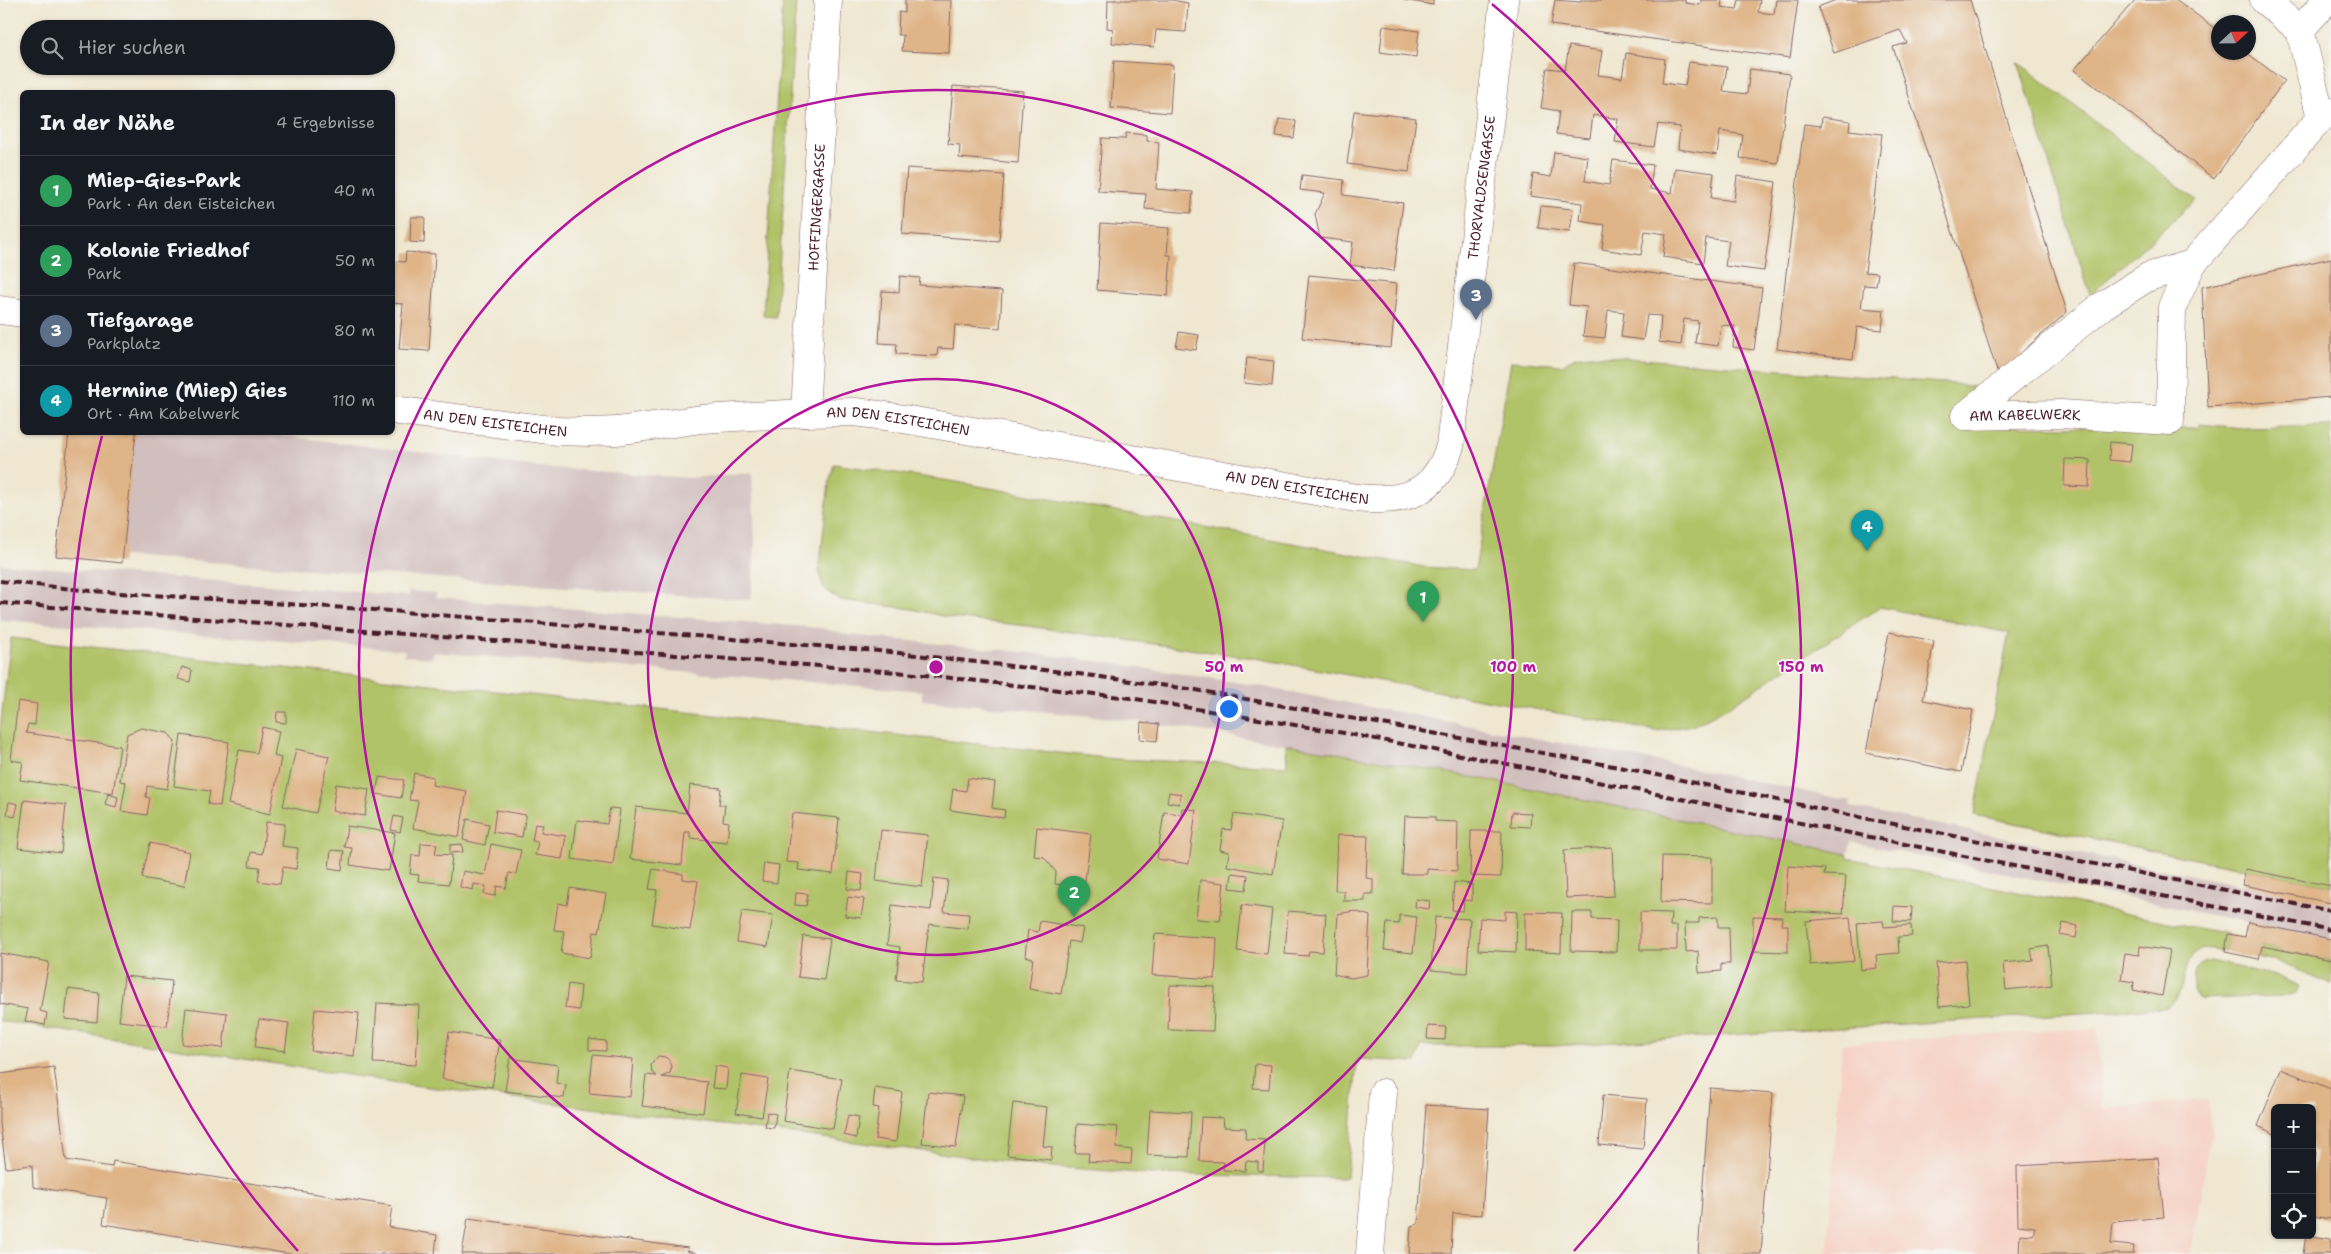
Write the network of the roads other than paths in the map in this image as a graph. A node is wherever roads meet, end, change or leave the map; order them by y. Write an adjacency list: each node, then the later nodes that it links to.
1 (828, 0): 11 (street, HOFFINGERGASSE)
2 (1504, 0): 12 (street, THORVALDSENGASSE)
3 (2264, 0): 5 (street)
4 (2328, 0): 5 (street)
5 (2300, 30): 6 (street)
6 (2326, 115): 7 (street, AM KABELWERK)
7 (2192, 264): 7 (street, AM KABELWERK)
8 (0, 310): 9 (street)
9 (20, 313)
10 (395, 410): 11 (street, AN DEN EISTEICHEN)
11 (805, 413): 12 (street, AN DEN EISTEICHEN)
12 (1398, 499)
13 (1383, 1093): 14 (street)
14 (1370, 1254)

